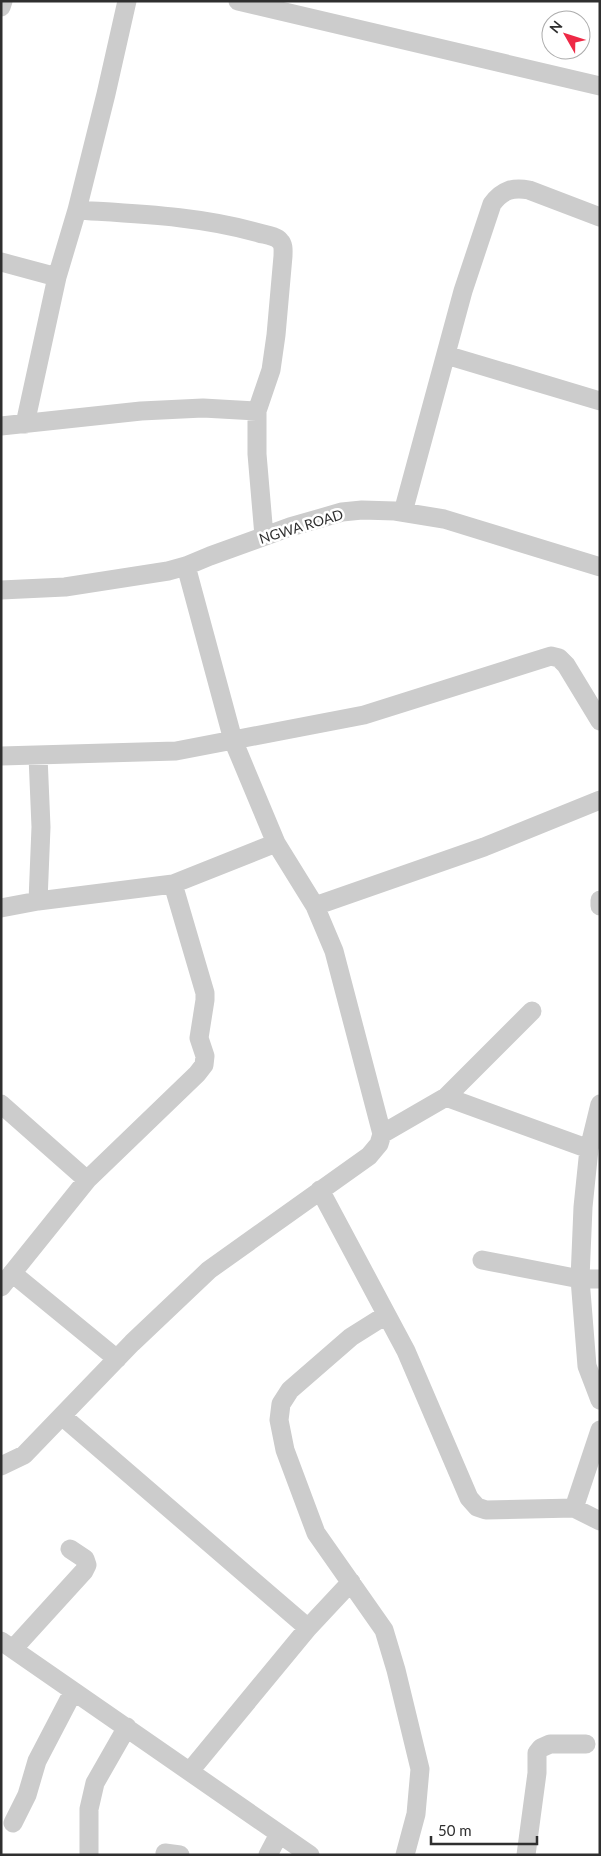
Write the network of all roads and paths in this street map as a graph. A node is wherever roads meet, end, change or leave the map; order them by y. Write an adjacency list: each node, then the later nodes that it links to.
1 (3, 1): 4 (street)
2 (127, 1): 6 (street)
3 (238, 1): 5 (street)
4 (1, 7)
5 (600, 86)
6 (78, 210): 9 (street); 12 (street)
7 (600, 217): 10 (street)
8 (1, 262): 9 (street)
9 (57, 277): 13 (street)
10 (446, 355): 11 (street); 15 (street)
11 (600, 401)
12 (257, 411): 13 (street); 16 (street)
13 (25, 424): 14 (street)
14 (1, 426)
15 (403, 512): 16 (street, NGWA ROAD); 18 (street, NGWA ROAD)
16 (264, 536): 17 (street, NGWA ROAD)
17 (186, 566): 19 (street, NGWA ROAD); 21 (street)
18 (600, 567)
19 (1, 590)
20 (600, 721): 21 (street)
21 (233, 740): 23 (street); 25 (street)
22 (1, 756): 23 (street)
23 (38, 756): 28 (street)
24 (600, 800): 29 (street)
25 (276, 843): 26 (street); 29 (street)
26 (173, 884): 28 (street); 38 (street)
27 (600, 900): 30 (street)
28 (38, 901): 31 (street)
29 (315, 906): 36 (street)
30 (600, 906)
31 (1, 908)
32 (532, 1011): 33 (street)
33 (446, 1097): 36 (street); 37 (street)
34 (1, 1104): 38 (street)
35 (600, 1104): 37 (street)
36 (382, 1134): 39 (street)
37 (589, 1149): 40 (street)
38 (87, 1180): 44 (street)
39 (320, 1190): 45 (street); 46 (street)
40 (591, 1207): 43 (street)
41 (482, 1260): 43 (street)
42 (600, 1278): 43 (street)
43 (580, 1279): 47 (street)
44 (7, 1280): 46 (street)
45 (386, 1315): 51 (street); 54 (street)
46 (117, 1359): 48 (street)
47 (600, 1400)
48 (62, 1416): 50 (street); 55 (street)
49 (600, 1430): 51 (street)
50 (1, 1466)
51 (574, 1508): 52 (street)
52 (600, 1521)
53 (70, 1549): 56 (street)
54 (351, 1582): 55 (street); 66 (street)
55 (308, 1628): 60 (street)
56 (7, 1645): 57 (street)
57 (73, 1692): 58 (street); 61 (street)
58 (127, 1727): 60 (street); 63 (street)
59 (586, 1744): 67 (street)
60 (190, 1771): 62 (street)
61 (13, 1824)
62 (279, 1834): 64 (street); 65 (street)
63 (89, 1855)
64 (268, 1855)
65 (310, 1855)
66 (406, 1855)
67 (526, 1855)

